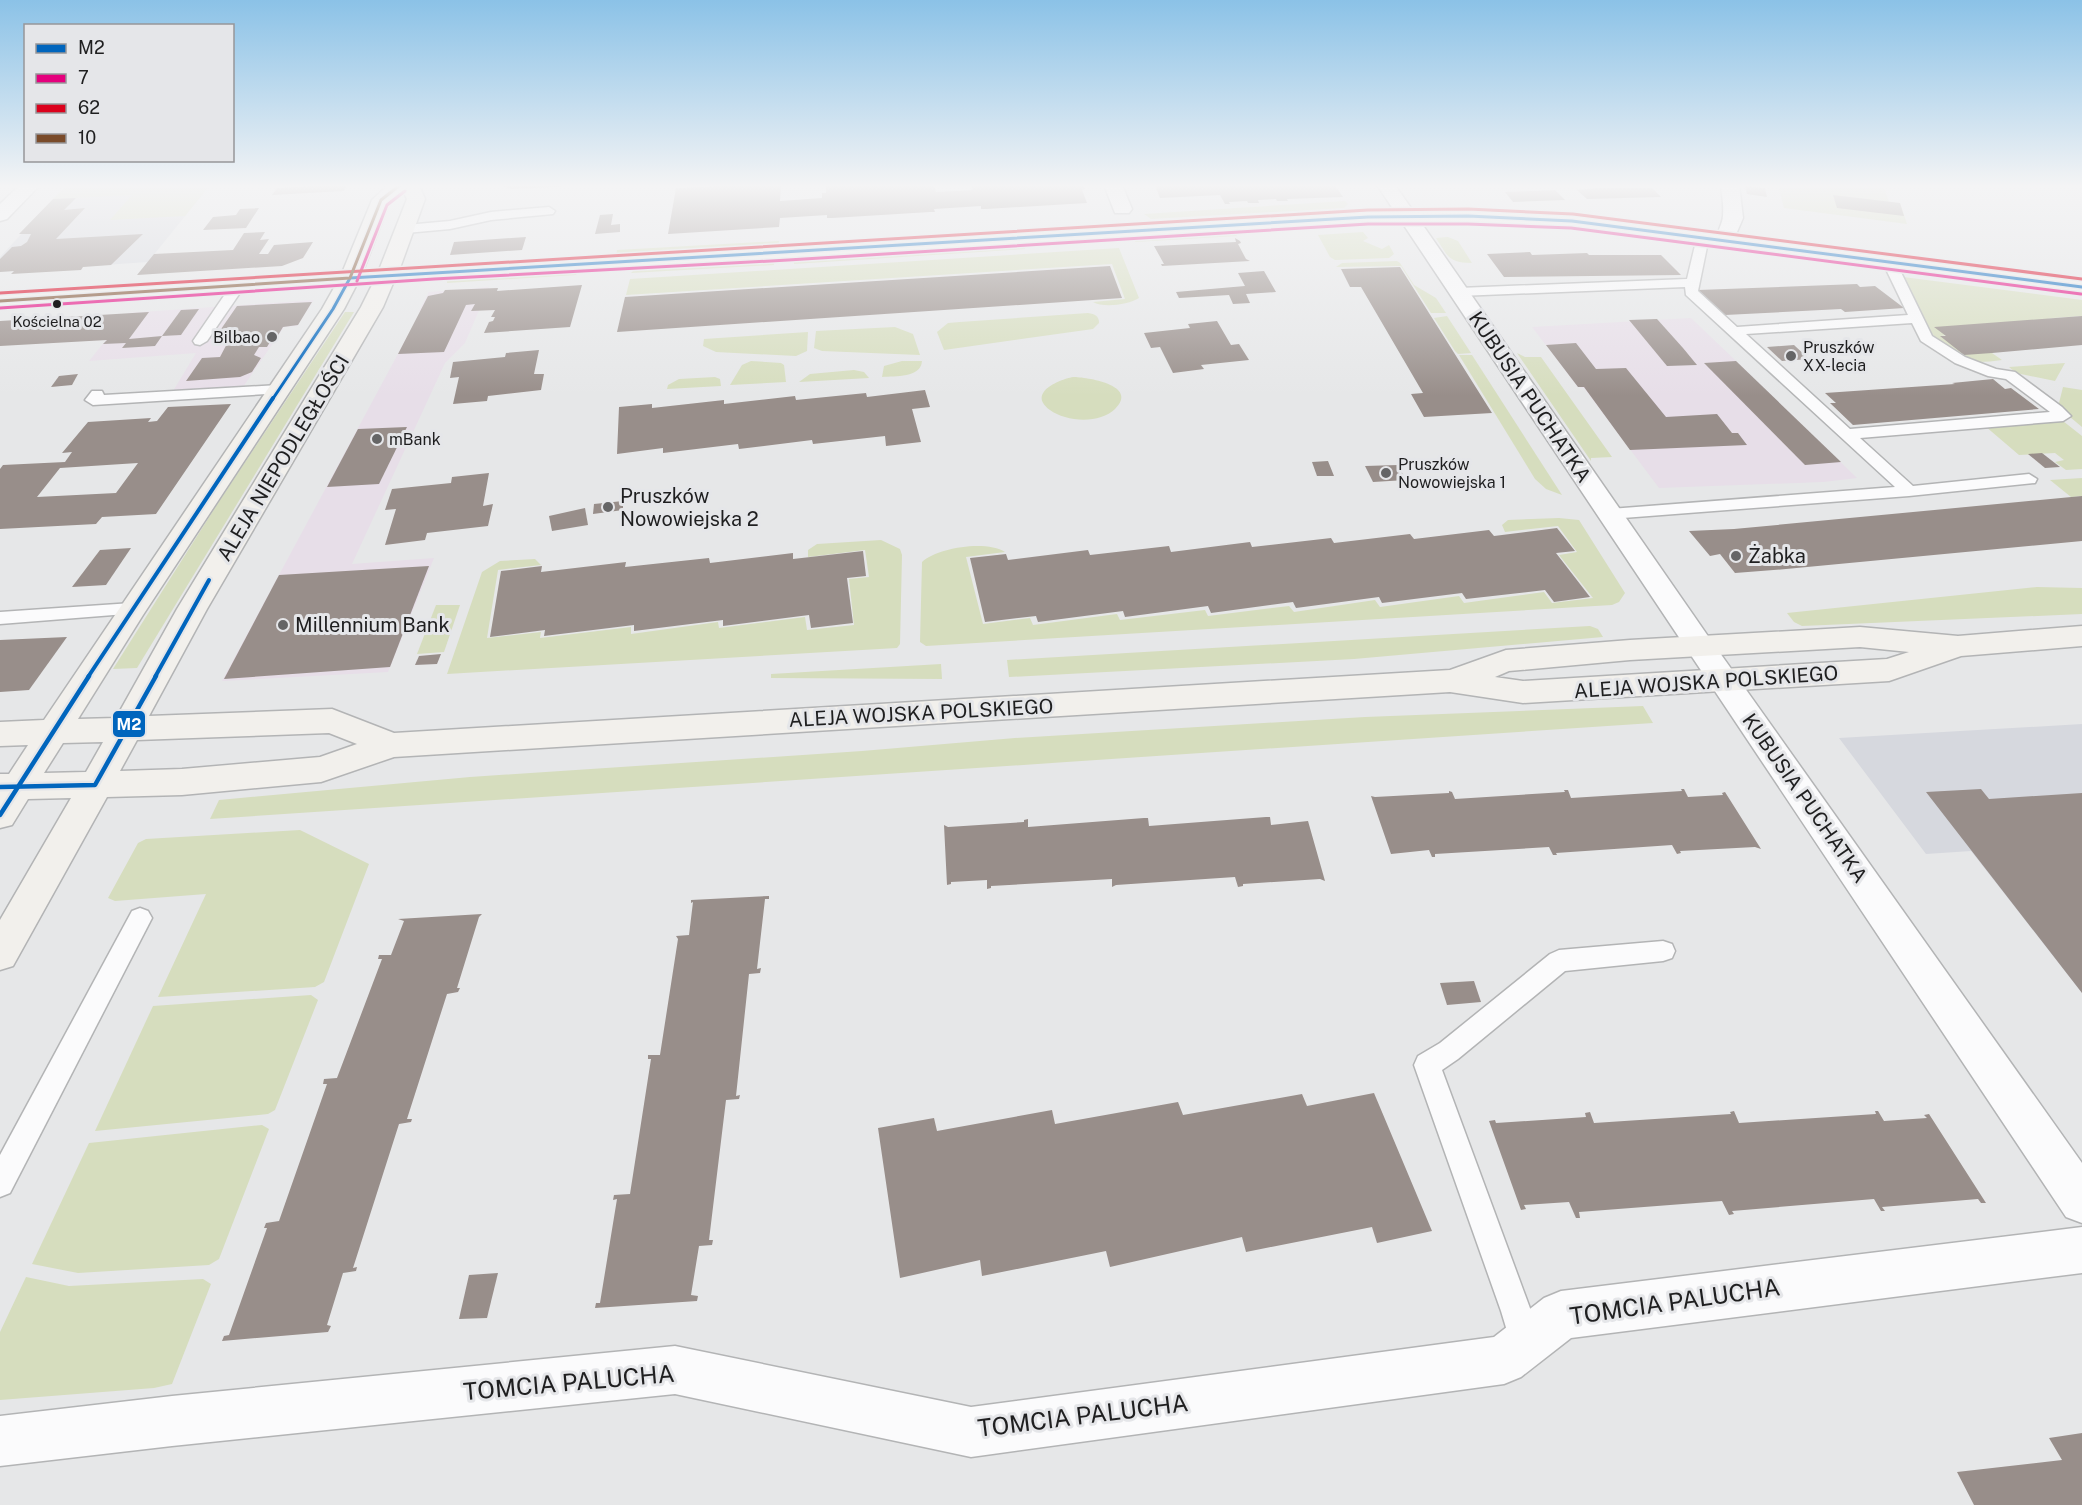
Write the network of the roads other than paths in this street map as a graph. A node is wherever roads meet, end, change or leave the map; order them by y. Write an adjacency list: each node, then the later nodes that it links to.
1 (359, 255): 9 (street, ALEJA NIEPODLEGŁOŚCI)
2 (396, 255): 8 (street, ALEJA NIEPODLEGŁOŚCI)
3 (730, 255): 8 (street)
4 (1434, 255): 13 (street, KUBUSIA PUCHATKA)
5 (1699, 255): 10 (lane)
6 (1838, 255): 7 (street)
7 (1890, 262): 12 (street); 15 (lane)
8 (388, 275): 9 (street); 31 (street, ALEJA NIEPODLEGŁOŚCI)
9 (350, 278): 11 (street); 18 (street, ALEJA NIEPODLEGŁOŚCI)
10 (1692, 283): 13 (lane); 16 (lane)
11 (237, 287): 14 (street); 17 (lane)
12 (2082, 287)
13 (1459, 292): 23 (street, KUBUSIA PUCHATKA)
14 (0, 301)
15 (1916, 320): 16 (lane); 20 (lane)
16 (1734, 331): 20 (lane)
17 (201, 341)
18 (278, 390): 19 (lane); 24 (street, ALEJA NIEPODLEGŁOŚCI)
19 (97, 394)
20 (1847, 434): 22 (lane)
21 (2029, 479): 22 (lane)
22 (1910, 491): 23 (lane)
23 (1610, 514): 27 (street, KUBUSIA PUCHATKA)
24 (132, 609): 25 (lane); 32 (street, ALEJA NIEPODLEGŁOŚCI)
25 (0, 618)
26 (2082, 636): 28 (street, ALEJA WOJSKA POLSKIEGO)
27 (1699, 646): 28 (street, ALEJA WOJSKA POLSKIEGO); 29 (street, ALEJA WOJSKA POLSKIEGO); 30 (street, KUBUSIA PUCHATKA)
28 (1958, 646): 30 (street, ALEJA WOJSKA POLSKIEGO)
29 (1450, 681): 30 (street, ALEJA WOJSKA POLSKIEGO); 34 (street, ALEJA WOJSKA POLSKIEGO)
30 (1725, 681): 42 (street, KUBUSIA PUCHATKA)
31 (124, 730): 32 (street, ALEJA WOJSKA POLSKIEGO); 34 (street, ALEJA WOJSKA POLSKIEGO); 35 (street, ALEJA NIEPODLEGŁOŚCI)
32 (53, 732): 33 (street, ALEJA WOJSKA POLSKIEGO); 36 (street, ALEJA NIEPODLEGŁOŚCI)
33 (0, 734)
34 (392, 745): 35 (street, ALEJA WOJSKA POLSKIEGO)
35 (95, 785): 36 (street, ALEJA WOJSKA POLSKIEGO); 40 (street, ALEJA NIEPODLEGŁOŚCI)
36 (9, 787): 37 (street, ALEJA NIEPODLEGŁOŚCI)
37 (0, 815)
38 (140, 918): 41 (lane)
39 (1663, 951): 44 (lane)
40 (0, 954)
41 (0, 1183)
42 (2082, 1200)
43 (2082, 1250): 44 (street, TOMCIA PALUCHA)
44 (1525, 1343): 45 (street, TOMCIA PALUCHA)
45 (0, 1441)

